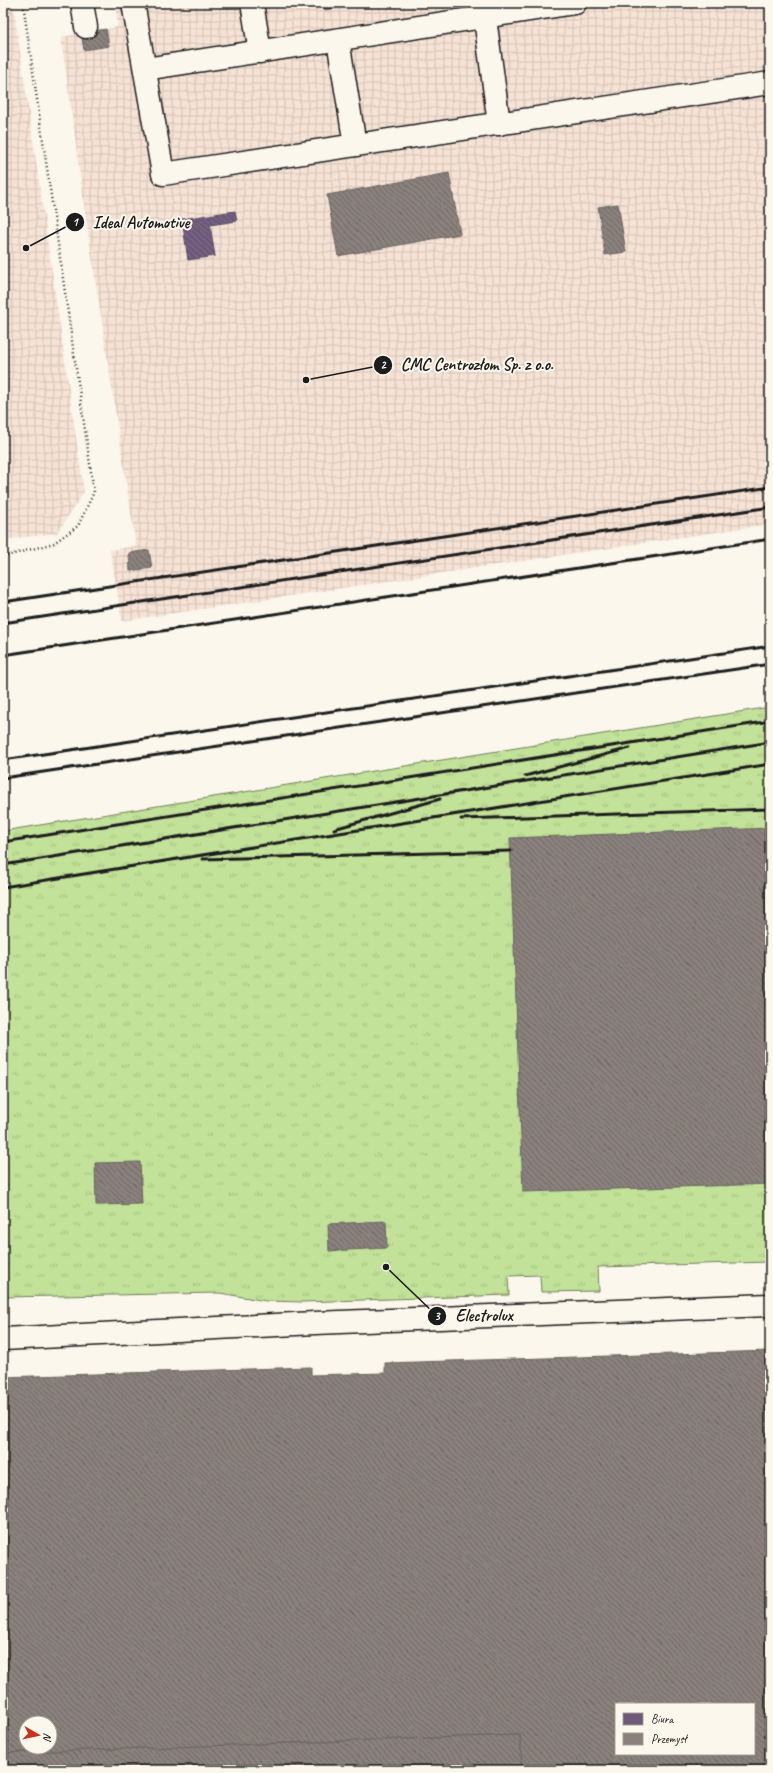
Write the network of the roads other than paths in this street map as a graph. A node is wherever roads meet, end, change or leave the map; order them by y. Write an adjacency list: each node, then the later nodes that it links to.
1 (82, 3): 6 (lane)
2 (133, 3): 9 (lane)
3 (252, 3): 8 (lane)
4 (575, 3): 5 (lane)
5 (484, 10): 7 (lane); 11 (lane)
6 (86, 27)
7 (338, 40): 8 (lane); 12 (lane)
8 (260, 52): 9 (lane)
9 (145, 70): 12 (lane)
10 (770, 83): 11 (lane)
11 (499, 124): 12 (lane)
12 (355, 146)
13 (770, 1305): 14 (lane)
14 (3, 1339)

